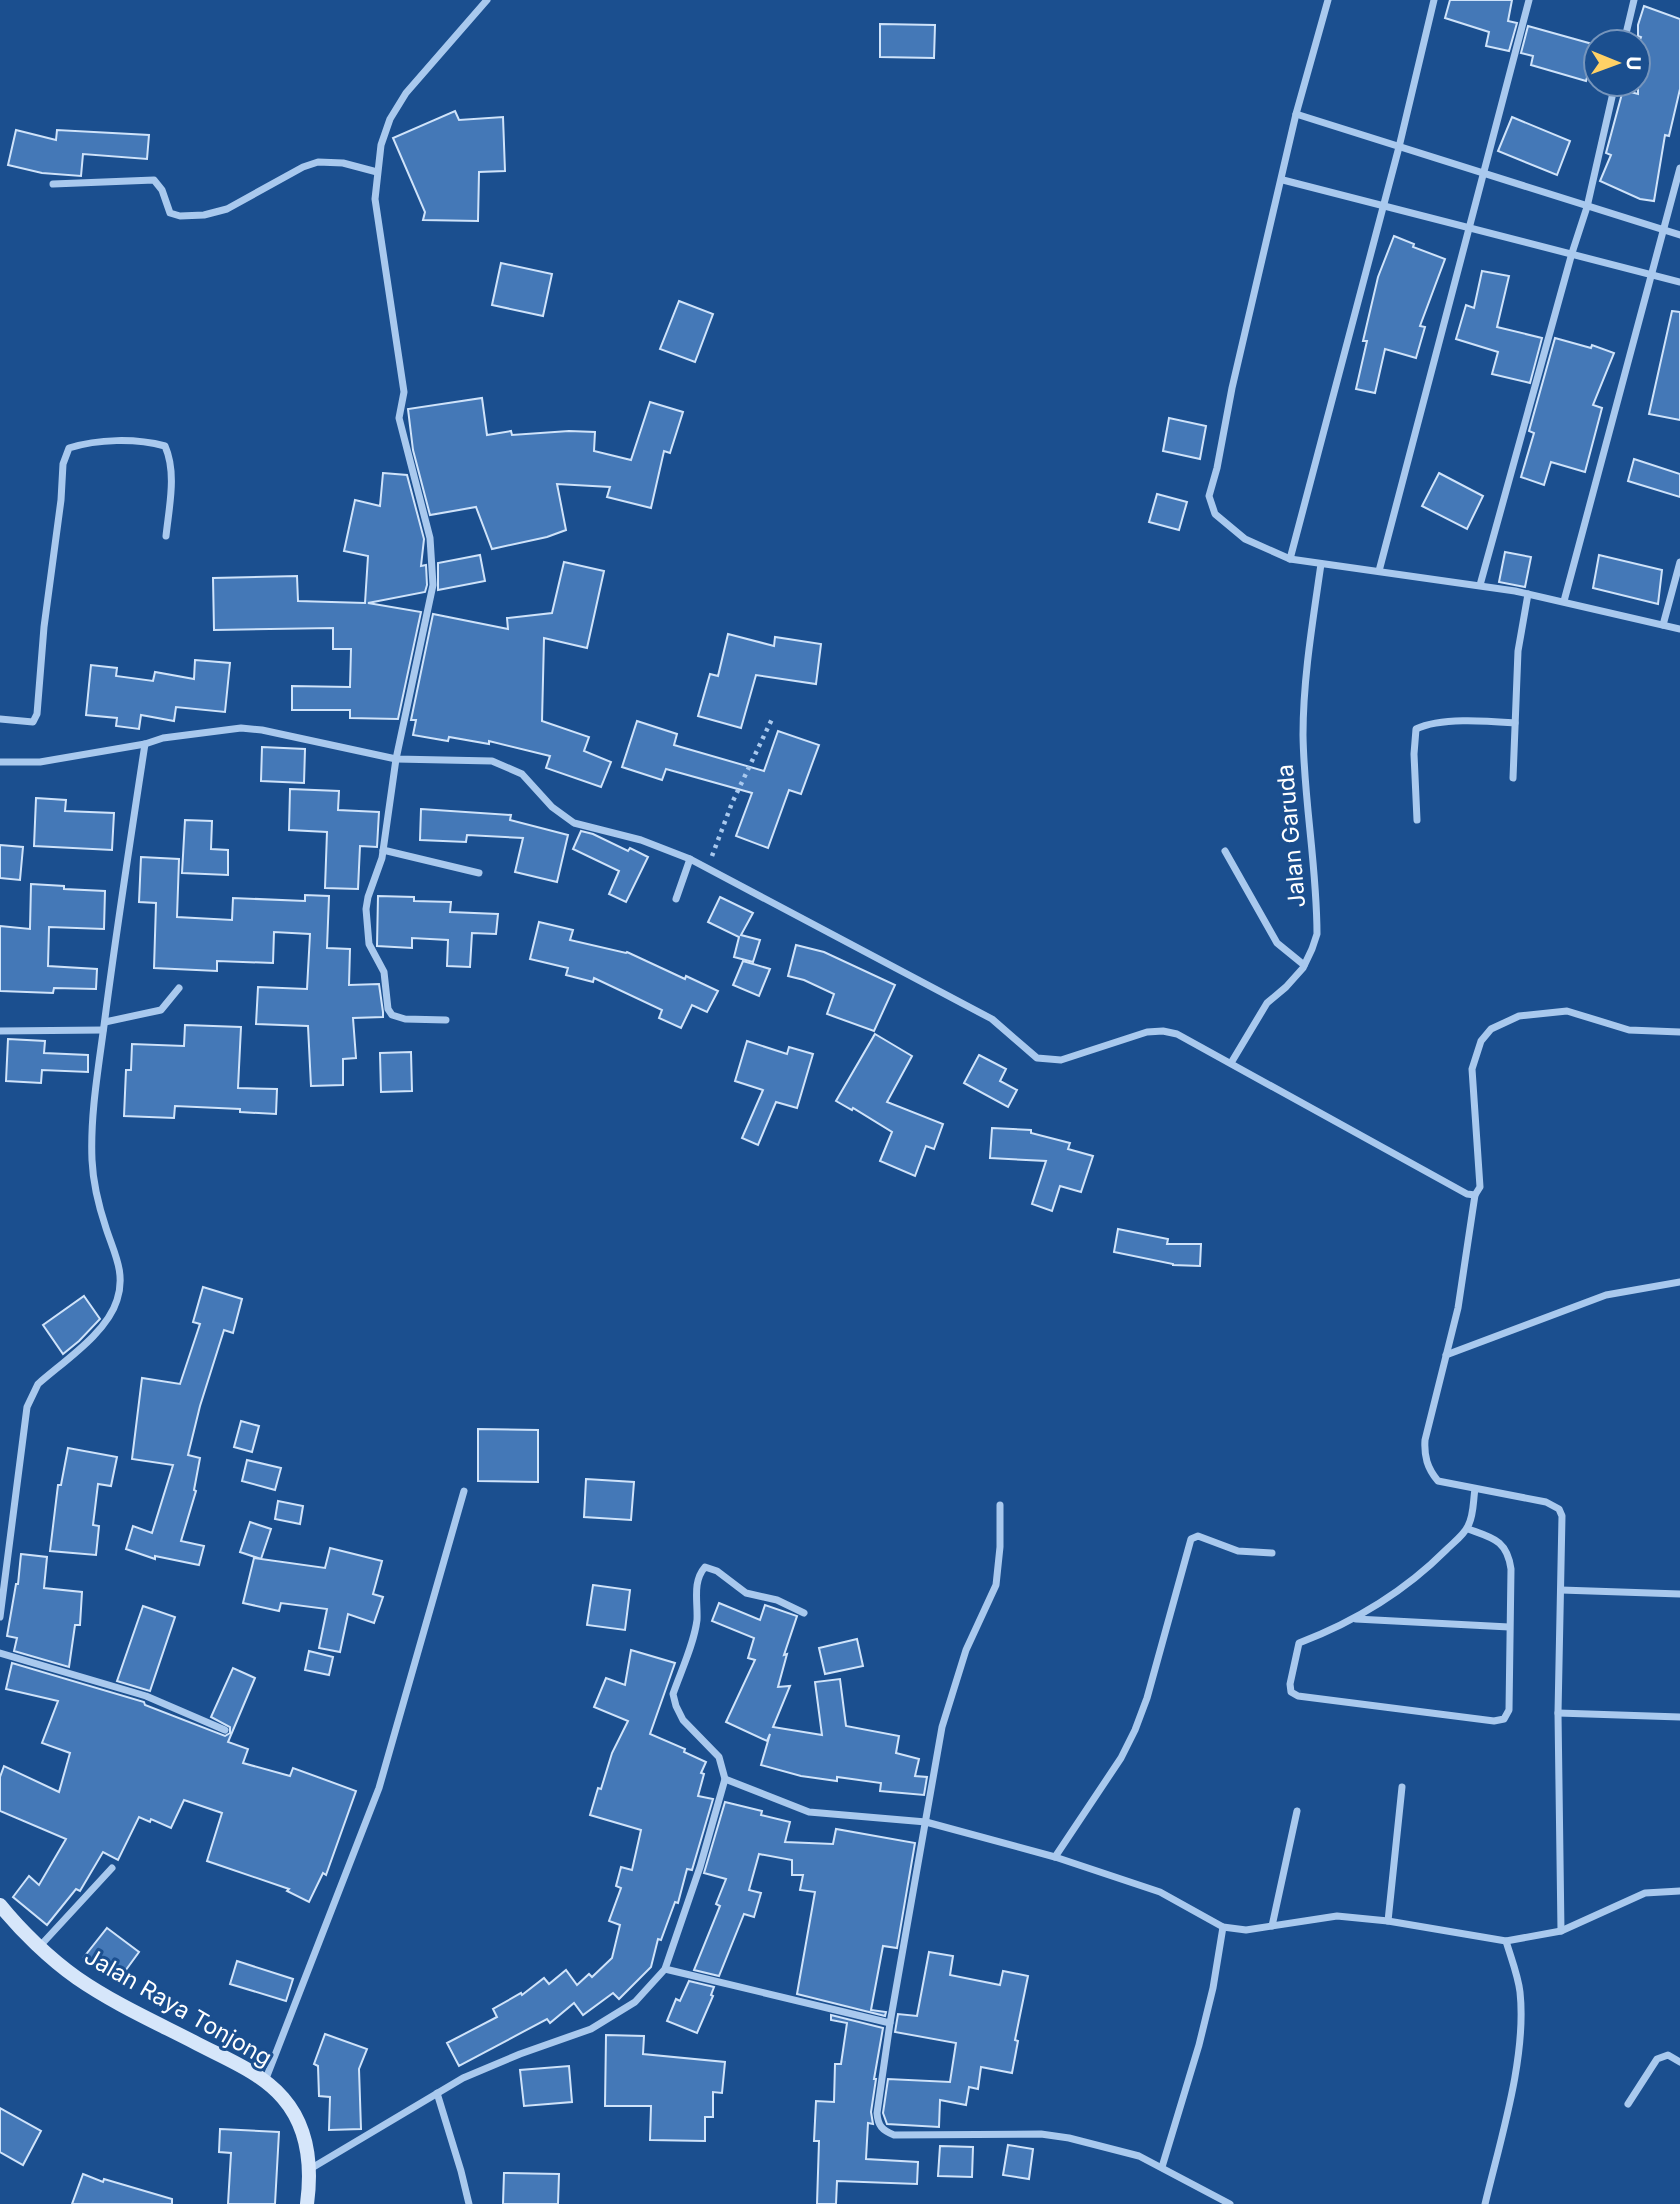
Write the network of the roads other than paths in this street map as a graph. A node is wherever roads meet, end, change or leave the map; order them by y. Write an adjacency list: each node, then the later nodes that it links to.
1 (487, 0): 11 (street)
2 (1328, 0): 8 (street)
3 (1434, 0): 9 (street)
4 (1529, 0): 12 (street)
5 (1634, 0): 6 (street)
6 (1627, 28)
7 (1612, 98): 16 (street)
8 (1296, 114): 9 (street); 13 (street)
9 (1399, 147): 12 (street); 15 (street)
10 (1680, 168): 18 (street)
11 (377, 172): 14 (street); 36 (street)
12 (1484, 174): 16 (street); 17 (street)
13 (1283, 180): 15 (street); 24 (street)
14 (53, 184)
15 (1383, 204): 17 (street); 24 (street)
16 (1587, 207): 18 (street); 20 (street)
17 (1470, 227): 20 (street); 27 (street)
18 (1665, 230): 19 (street); 21 (street)
19 (1680, 234)
20 (1572, 253): 21 (street); 28 (street)
21 (1653, 274): 22 (street); 30 (street)
22 (1680, 282)
23 (166, 536): 33 (street)
24 (1290, 559): 26 (street)
25 (1680, 562): 31 (street)
26 (1321, 564): 27 (street); 45 (street, Jalan Garuda)
27 (1379, 571): 28 (street)
28 (1480, 585): 29 (street)
29 (1528, 594): 30 (street); 34 (street)
30 (1564, 601): 31 (street)
31 (1664, 625): 32 (street)
32 (1680, 629)
33 (0, 719)
34 (1515, 723): 38 (street); 39 (street)
35 (145, 744): 36 (street); 37 (street); 48 (street)
36 (396, 759): 40 (street); 42 (street)
37 (0, 762)
38 (1513, 778)
39 (1417, 820)
40 (383, 850): 43 (street); 47 (street)
41 (1225, 851): 45 (street, Jalan Garuda)
42 (690, 859): 44 (street); 51 (street)
43 (479, 873)
44 (676, 899)
45 (1304, 965): 51 (street)
46 (179, 989): 48 (street)
47 (446, 1020)
48 (104, 1026): 49 (street); 63 (street)
49 (0, 1031)
50 (1680, 1032): 52 (street)
51 (1231, 1063): 52 (street)
52 (1475, 1195): 54 (street)
53 (1680, 1282): 54 (street)
54 (1446, 1356): 55 (street)
55 (1475, 1489): 58 (street); 60 (street)
56 (464, 1491): 87 (street)
57 (1000, 1505): 73 (street)
58 (1468, 1528): 64 (street); 65 (street)
59 (1272, 1553): 74 (street)
60 (1561, 1590): 61 (street); 67 (street)
61 (1680, 1594)
62 (804, 1614): 70 (street)
63 (0, 1617)
64 (1354, 1619): 65 (street); 65 (street)
65 (1509, 1627)
66 (0, 1653): 69 (street)
67 (1558, 1713): 68 (street); 81 (street)
68 (1680, 1717)
69 (225, 1730)
70 (725, 1779): 73 (street); 84 (street)
71 (1402, 1787): 78 (street)
72 (1297, 1811): 79 (street)
73 (926, 1822): 74 (street); 85 (street)
74 (1055, 1857): 80 (street)
75 (112, 1868): 83 (street)
76 (1680, 1891): 81 (street)
77 (0, 1905): 83 (main road, Jalan Raya Tonjong)
78 (1388, 1921): 79 (street); 82 (street)
79 (1272, 1926): 80 (street)
80 (1223, 1927): 90 (street)
81 (1561, 1931): 82 (street)
82 (1506, 1941): 95 (street)
83 (40, 1946): 87 (main road, Jalan Raya Tonjong)
84 (665, 1969): 85 (street); 88 (street)
85 (890, 2023): 90 (street)
86 (1680, 2062): 89 (street)
87 (265, 2082): 91 (main road, Jalan Raya Tonjong)
88 (437, 2093): 91 (street); 93 (street)
89 (1628, 2104)
90 (1162, 2167): 94 (street)
91 (310, 2170): 92 (main road, Jalan Raya Tonjong)
92 (307, 2204)
93 (469, 2204)
94 (1230, 2204)
95 (1485, 2204)

